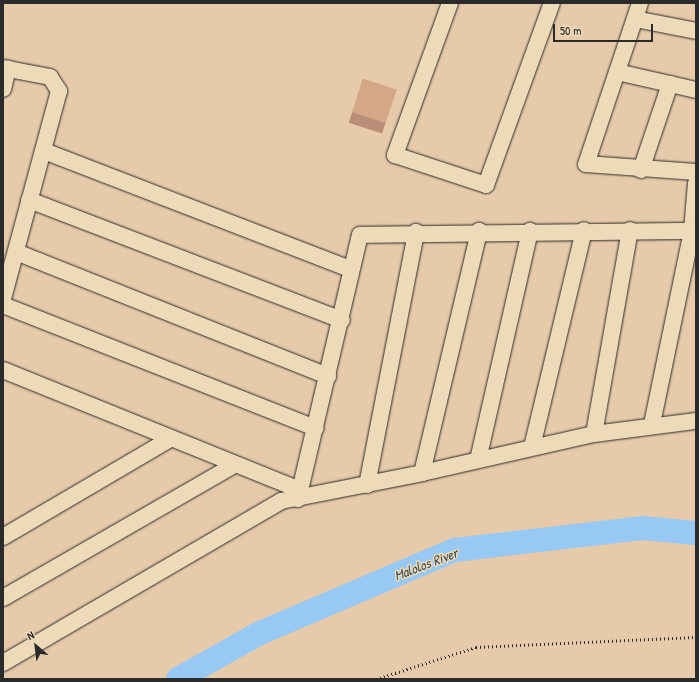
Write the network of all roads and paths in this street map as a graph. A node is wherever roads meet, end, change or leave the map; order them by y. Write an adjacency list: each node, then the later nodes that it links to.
1 (450, 3): 2 (street)
2 (552, 3)
3 (640, 3): 4 (street)
4 (635, 19): 5 (street); 7 (street)
5 (696, 31)
6 (6, 69): 9 (street); 11 (street)
7 (617, 72): 8 (street); 12 (street)
8 (670, 84): 10 (street); 12 (street)
9 (3, 89)
10 (696, 90)
11 (44, 151): 15 (street); 23 (street)
12 (641, 170): 13 (street)
13 (696, 172)
14 (696, 183): 20 (street)
15 (29, 200): 22 (street); 26 (street)
16 (584, 230): 17 (street); 19 (street); 34 (street)
17 (630, 230): 20 (street); 32 (street)
18 (479, 231): 19 (street); 21 (street); 37 (street)
19 (530, 231): 35 (street)
20 (694, 231): 30 (street)
21 (416, 232): 23 (street); 38 (street)
22 (16, 252): 24 (street); 28 (street)
23 (350, 270): 26 (street)
24 (3, 298)
25 (3, 305): 31 (street)
26 (342, 320): 28 (street)
27 (3, 370): 33 (street)
28 (328, 376): 31 (street)
29 (696, 421): 30 (street)
30 (652, 424): 32 (street)
31 (316, 428): 39 (street)
32 (594, 434): 34 (street)
33 (170, 438): 36 (street); 40 (street)
34 (532, 447): 35 (street)
35 (478, 460): 37 (street)
36 (234, 465): 39 (street); 41 (street)
37 (422, 474): 38 (street)
38 (367, 485): 39 (street)
39 (299, 494): 43 (street)
40 (3, 537)
41 (3, 598)
42 (696, 637): 44 (path)
43 (3, 664)
44 (376, 679)

